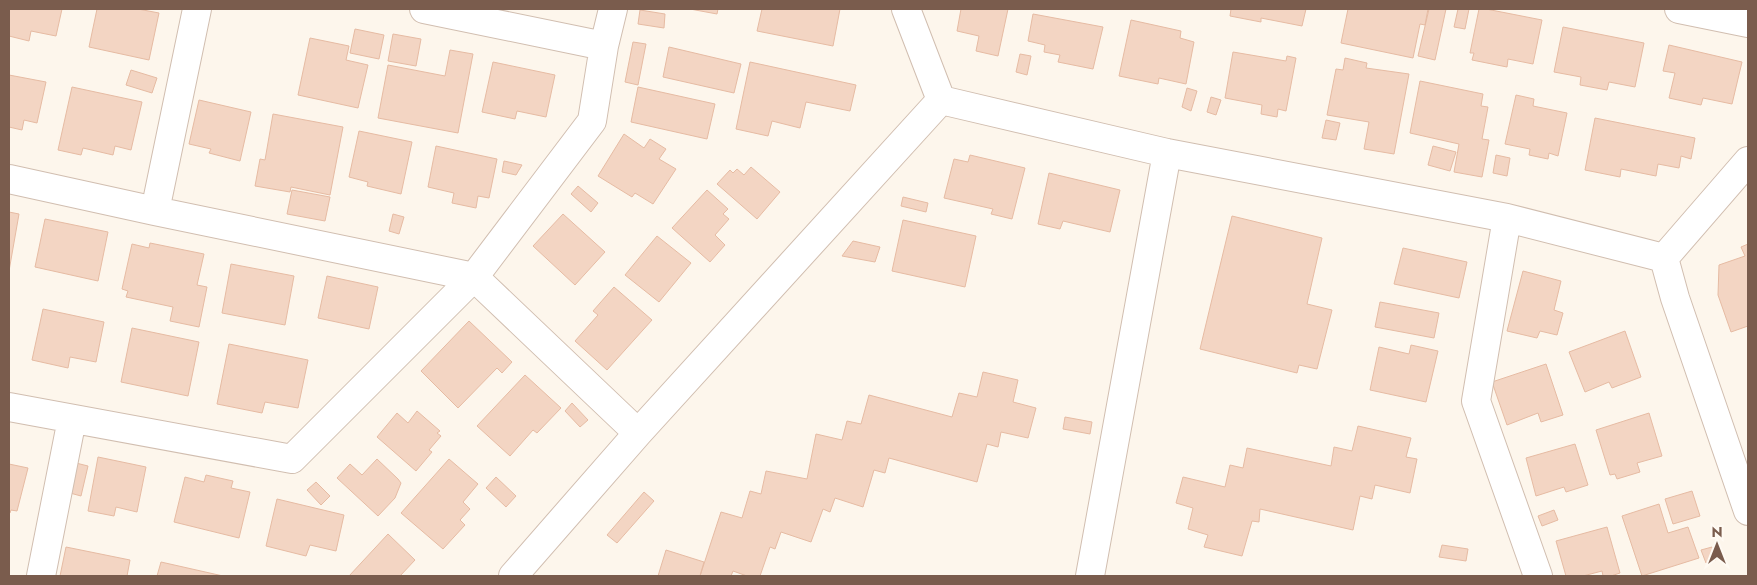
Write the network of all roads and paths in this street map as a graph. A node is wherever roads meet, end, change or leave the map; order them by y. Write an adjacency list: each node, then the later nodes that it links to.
1 (197, 9): 12 (street)
2 (424, 9): 7 (street)
3 (613, 9): 7 (street)
4 (906, 9): 8 (street)
5 (1679, 9): 6 (street)
6 (1748, 23)
7 (604, 46): 15 (street)
8 (941, 100): 9 (street); 18 (street)
9 (1167, 153): 13 (street); 22 (street)
10 (1748, 161): 14 (street)
11 (9, 179): 12 (street)
12 (155, 211): 15 (street)
13 (1506, 218): 14 (street); 23 (street)
14 (1664, 258): 19 (street)
15 (474, 277): 17 (street); 18 (street)
16 (9, 407): 17 (street)
17 (72, 419): 20 (street)
18 (638, 434): 21 (street)
19 (1748, 511)
20 (42, 576)
21 (514, 576)
22 (1090, 576)
23 (1538, 576)

